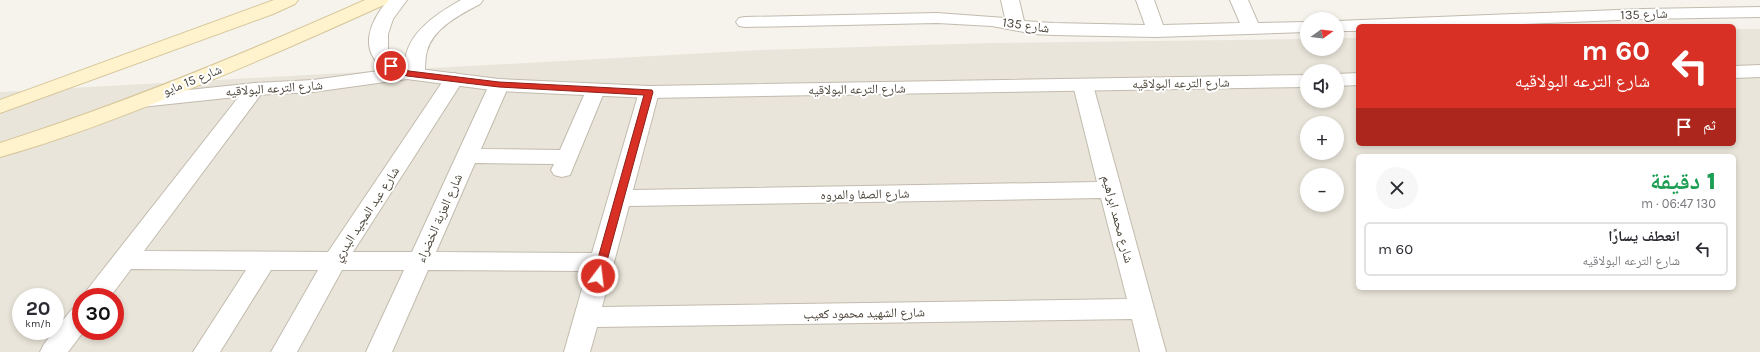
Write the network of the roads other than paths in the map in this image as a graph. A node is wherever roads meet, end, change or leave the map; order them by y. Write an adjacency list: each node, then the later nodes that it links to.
1 (289, 0): 29 (main road)
2 (380, 0): 31 (main road, شارع 15 مايو)
3 (398, 0): 19 (street, شارع الترعه البولاقيه)
4 (474, 0): 19 (street)
5 (1010, 0): 10 (street)
6 (1145, 0): 16 (street)
7 (1239, 0): 15 (street)
8 (1760, 12): 11 (street, شارع 135)
9 (745, 22): 10 (street, شارع 135)
10 (1016, 24): 16 (street, شارع 135)
11 (1388, 24)
12 (1356, 25): 13 (street, شارع 135)
13 (1344, 26)
14 (1300, 27): 15 (street, شارع 135)
15 (1252, 29): 16 (street, شارع 135)
16 (1156, 31)
17 (1760, 71): 18 (street)
18 (1736, 72)
19 (411, 74): 20 (street, شارع الترعه البولاقيه); 26 (street, شارع الترعه البولاقيه)
20 (454, 79): 24 (street, شارع الترعه البولاقيه); 39 (street, شارع عبد المجيد البدري)
21 (1300, 80): 25 (street, شارع الترعه البولاقيه)
22 (1344, 80): 23 (street)
23 (1356, 80)
24 (499, 85): 27 (street, شارع الترعه البولاقيه); 34 (street, شارع العزبة الخضراء)
25 (1083, 85): 28 (street, شارع الترعه البولاقيه); 35 (street, شارع محمد ابراهيم)
26 (255, 89): 31 (street, شارع الترعه البولاقيه); 37 (street)
27 (595, 90): 28 (street, شارع الترعه البولاقيه); 34 (street)
28 (649, 92): 36 (street)
29 (26, 98): 30 (street); 32 (main road)
30 (0, 100)
31 (141, 101): 33 (main road, شارع 15 مايو)
32 (0, 107)
33 (0, 150)
34 (467, 156): 40 (street, شارع العزبة الخضراء)
35 (1110, 190): 36 (street, شارع الصفا والمروه); 43 (street, شارع محمد ابراهيم)
36 (619, 198): 41 (street)
37 (125, 260): 38 (street); 42 (street)
38 (264, 261): 39 (street); 47 (street)
39 (335, 261): 40 (street); 48 (street, شارع عبد المجيد البدري)
40 (420, 261): 41 (street); 49 (street, شارع العزبة الخضراء)
41 (602, 262): 44 (street)
42 (103, 288)
43 (1142, 309): 44 (street, شارع الشهيد محمود كعيب); 51 (street, شارع محمد ابراهيم)
44 (587, 317): 50 (street)
45 (72, 328): 46 (street)
46 (53, 352)
47 (206, 352)
48 (284, 352)
49 (379, 352)
50 (577, 352)
51 (1153, 352)

